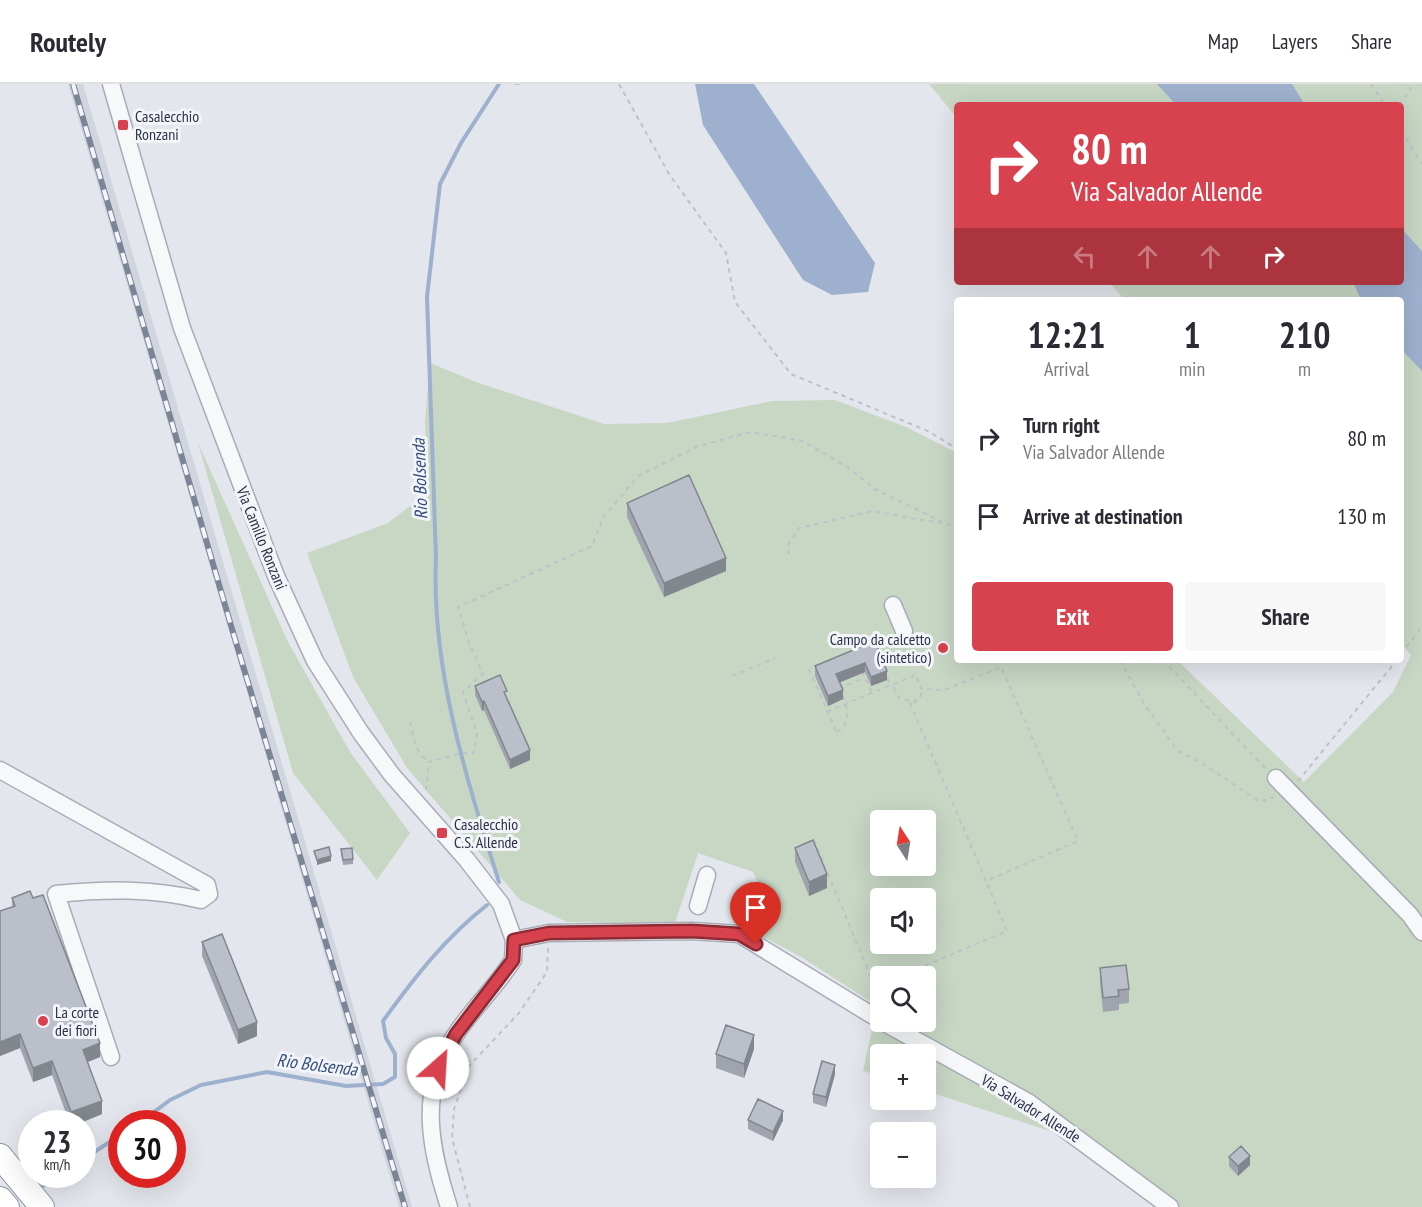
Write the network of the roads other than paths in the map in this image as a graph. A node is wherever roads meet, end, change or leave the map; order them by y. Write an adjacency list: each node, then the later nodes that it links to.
1 (111, 84): 9 (street, Via Camillo Ronzani)
2 (893, 604): 3 (street)
3 (904, 631)
4 (0, 770): 12 (street)
5 (1276, 778): 8 (street)
6 (707, 874): 7 (street)
7 (698, 906)
8 (1422, 932)
9 (514, 940): 10 (street, Via Salvador Allende); 17 (street)
10 (870, 1014)
11 (902, 1032): 18 (street, Via Salvador Allende)
12 (111, 1057)
13 (4, 1161): 16 (highway)
14 (0, 1199): 15 (highway)
15 (7, 1207)
16 (42, 1207)
17 (449, 1207)
18 (1170, 1207)

